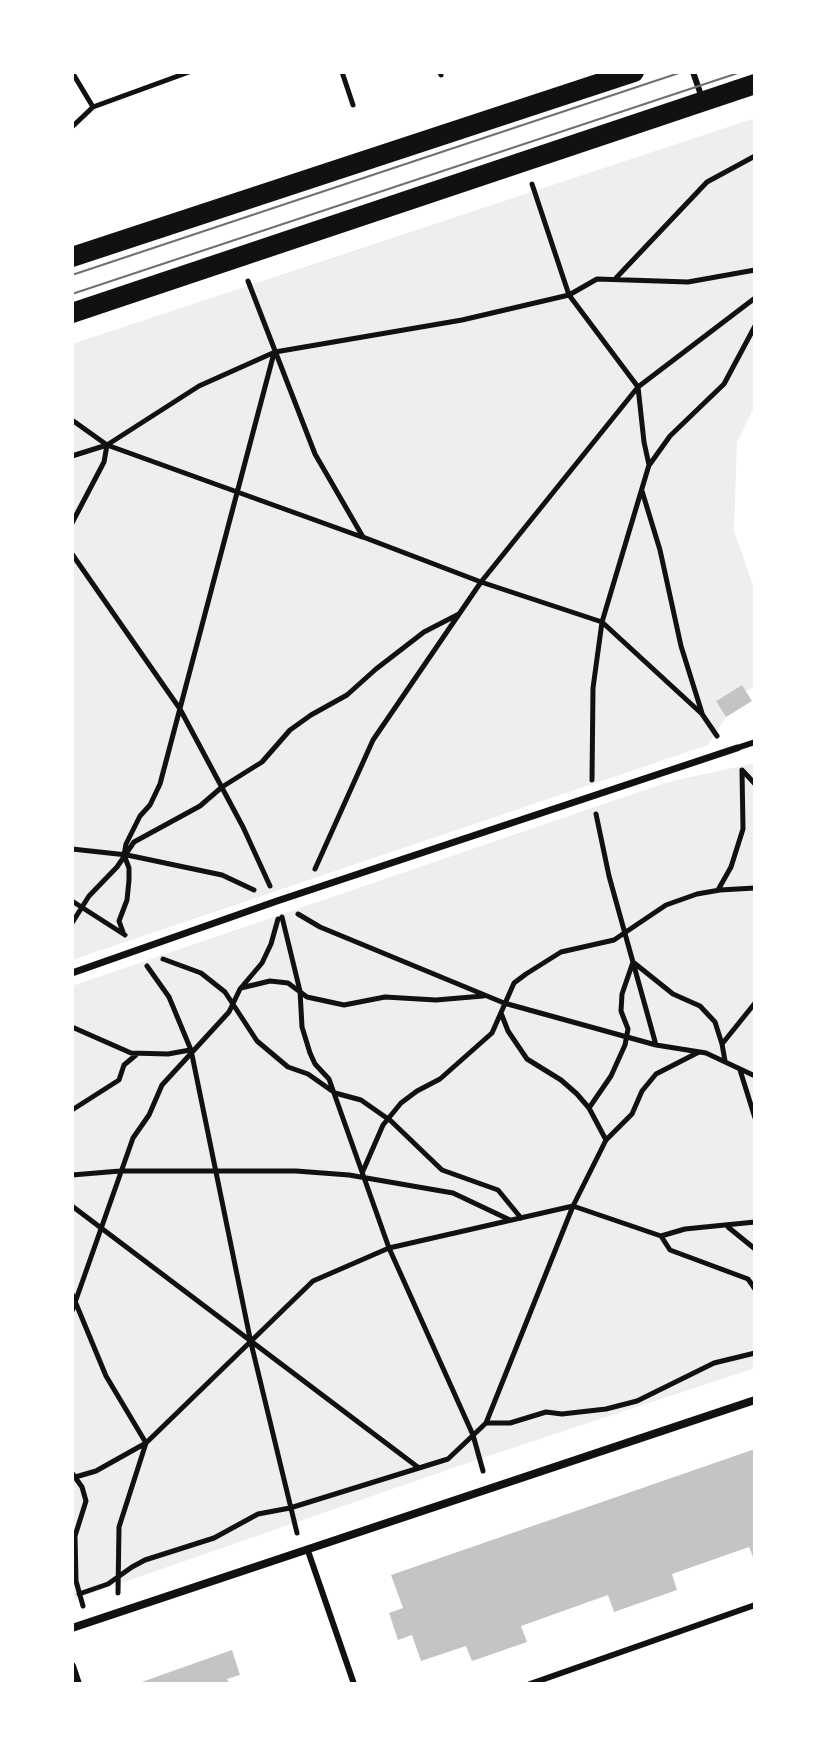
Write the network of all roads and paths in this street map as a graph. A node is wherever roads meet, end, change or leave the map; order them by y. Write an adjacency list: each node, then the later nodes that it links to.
1 (72, 72): 9 (path)
2 (189, 72): 9 (path)
3 (342, 72): 8 (path)
4 (634, 72): 13 (main road)
5 (693, 72): 7 (lane)
6 (755, 84): 7 (main road)
7 (703, 101): 19 (main road)
8 (353, 105)
9 (93, 107): 10 (path)
10 (72, 127)
11 (755, 156): 15 (path)
12 (532, 184): 17 (path)
13 (72, 257)
14 (755, 270): 15 (path)
15 (616, 279): 17 (path)
16 (248, 280): 21 (path)
17 (569, 295): 21 (path); 22 (path)
18 (755, 298): 22 (path)
19 (72, 313)
20 (755, 326): 26 (path)
21 (275, 352): 24 (path); 28 (path); 30 (path)
22 (638, 387): 26 (path); 32 (path)
23 (72, 420): 24 (path)
24 (107, 445): 25 (path); 28 (path); 29 (path)
25 (72, 456)
26 (649, 465): 27 (path)
27 (642, 489): 34 (path); 36 (path)
28 (237, 491): 30 (path); 35 (path)
29 (72, 523)
30 (363, 537): 32 (path)
31 (72, 554): 35 (path)
32 (481, 582): 33 (path); 34 (path)
33 (459, 614): 41 (path); 47 (path)
34 (602, 622): 36 (path); 42 (path)
35 (180, 709): 41 (path); 44 (path)
36 (702, 714): 39 (path)
37 (755, 742): 38 (lane)
38 (737, 748): 39 (street)
39 (728, 751): 42 (street)
40 (755, 784): 46 (path)
41 (222, 787): 44 (path); 49 (path)
42 (592, 796): 47 (street); 53 (path)
43 (72, 849): 44 (path)
44 (124, 855): 49 (path); 50 (path); 52 (path)
45 (755, 888): 46 (path)
46 (718, 890): 53 (path)
47 (305, 892): 49 (street)
48 (72, 901): 50 (path)
49 (277, 901): 54 (street); 59 (path)
50 (83, 908): 51 (path); 52 (path)
51 (72, 923)
52 (123, 933): 54 (path)
53 (624, 933): 55 (path); 61 (path)
54 (136, 950): 56 (street); 60 (path); 68 (path)
55 (633, 962): 65 (path); 66 (path); 67 (path)
56 (72, 973)
57 (240, 989): 58 (path); 58 (path); 60 (path)
58 (300, 991): 59 (path); 74 (path)
59 (485, 995): 61 (path)
60 (233, 1003): 68 (path); 74 (path)
61 (504, 1003): 63 (path); 65 (path)
62 (755, 1003): 66 (path)
63 (501, 1013): 75 (path); 78 (path)
64 (72, 1027): 70 (path)
65 (627, 1037): 67 (path); 75 (path)
66 (722, 1044): 71 (path)
67 (656, 1045): 69 (path)
68 (191, 1050): 70 (path); 80 (path); 81 (path)
69 (699, 1052): 71 (path); 79 (path)
70 (138, 1054): 76 (path)
71 (725, 1062): 72 (path)
72 (740, 1070): 73 (path); 77 (path)
73 (755, 1076)
74 (335, 1093): 78 (path); 83 (path)
75 (589, 1108): 79 (path)
76 (72, 1110)
77 (755, 1118)
78 (389, 1119): 83 (path); 86 (path)
79 (606, 1140): 85 (path)
80 (120, 1171): 81 (path); 82 (path); 90 (path)
81 (217, 1171): 83 (path); 97 (path)
82 (72, 1175)
83 (364, 1175): 87 (path); 92 (path)
84 (72, 1206): 90 (path)
85 (573, 1206): 86 (path); 91 (path); 100 (path)
86 (521, 1218): 87 (path)
87 (510, 1220): 92 (path)
88 (755, 1222): 89 (path)
89 (727, 1226): 91 (path); 93 (path)
90 (100, 1228): 96 (path); 97 (path)
91 (661, 1236): 94 (path)
92 (389, 1248): 97 (path); 101 (path)
93 (755, 1249)
94 (755, 1289)
95 (72, 1294): 96 (path)
96 (74, 1308): 102 (path)
97 (251, 1343): 102 (path); 103 (path); 106 (path)
98 (755, 1353): 100 (path)
99 (755, 1400): 107 (street)
100 (486, 1423): 101 (path)
101 (473, 1435): 103 (path); 104 (path)
102 (146, 1443): 105 (path); 108 (path)
103 (420, 1468): 106 (path)
104 (484, 1472)
105 (73, 1476): 109 (path)
106 (290, 1508): 107 (path); 108 (path)
107 (308, 1551): 113 (street); 116 (lane)
108 (119, 1575): 109 (path); 110 (path)
109 (79, 1594): 112 (path)
110 (118, 1595)
111 (755, 1605): 117 (lane)
112 (83, 1607)
113 (72, 1628)
114 (72, 1666): 115 (street)
115 (78, 1684)
116 (354, 1684)
117 (530, 1684)

